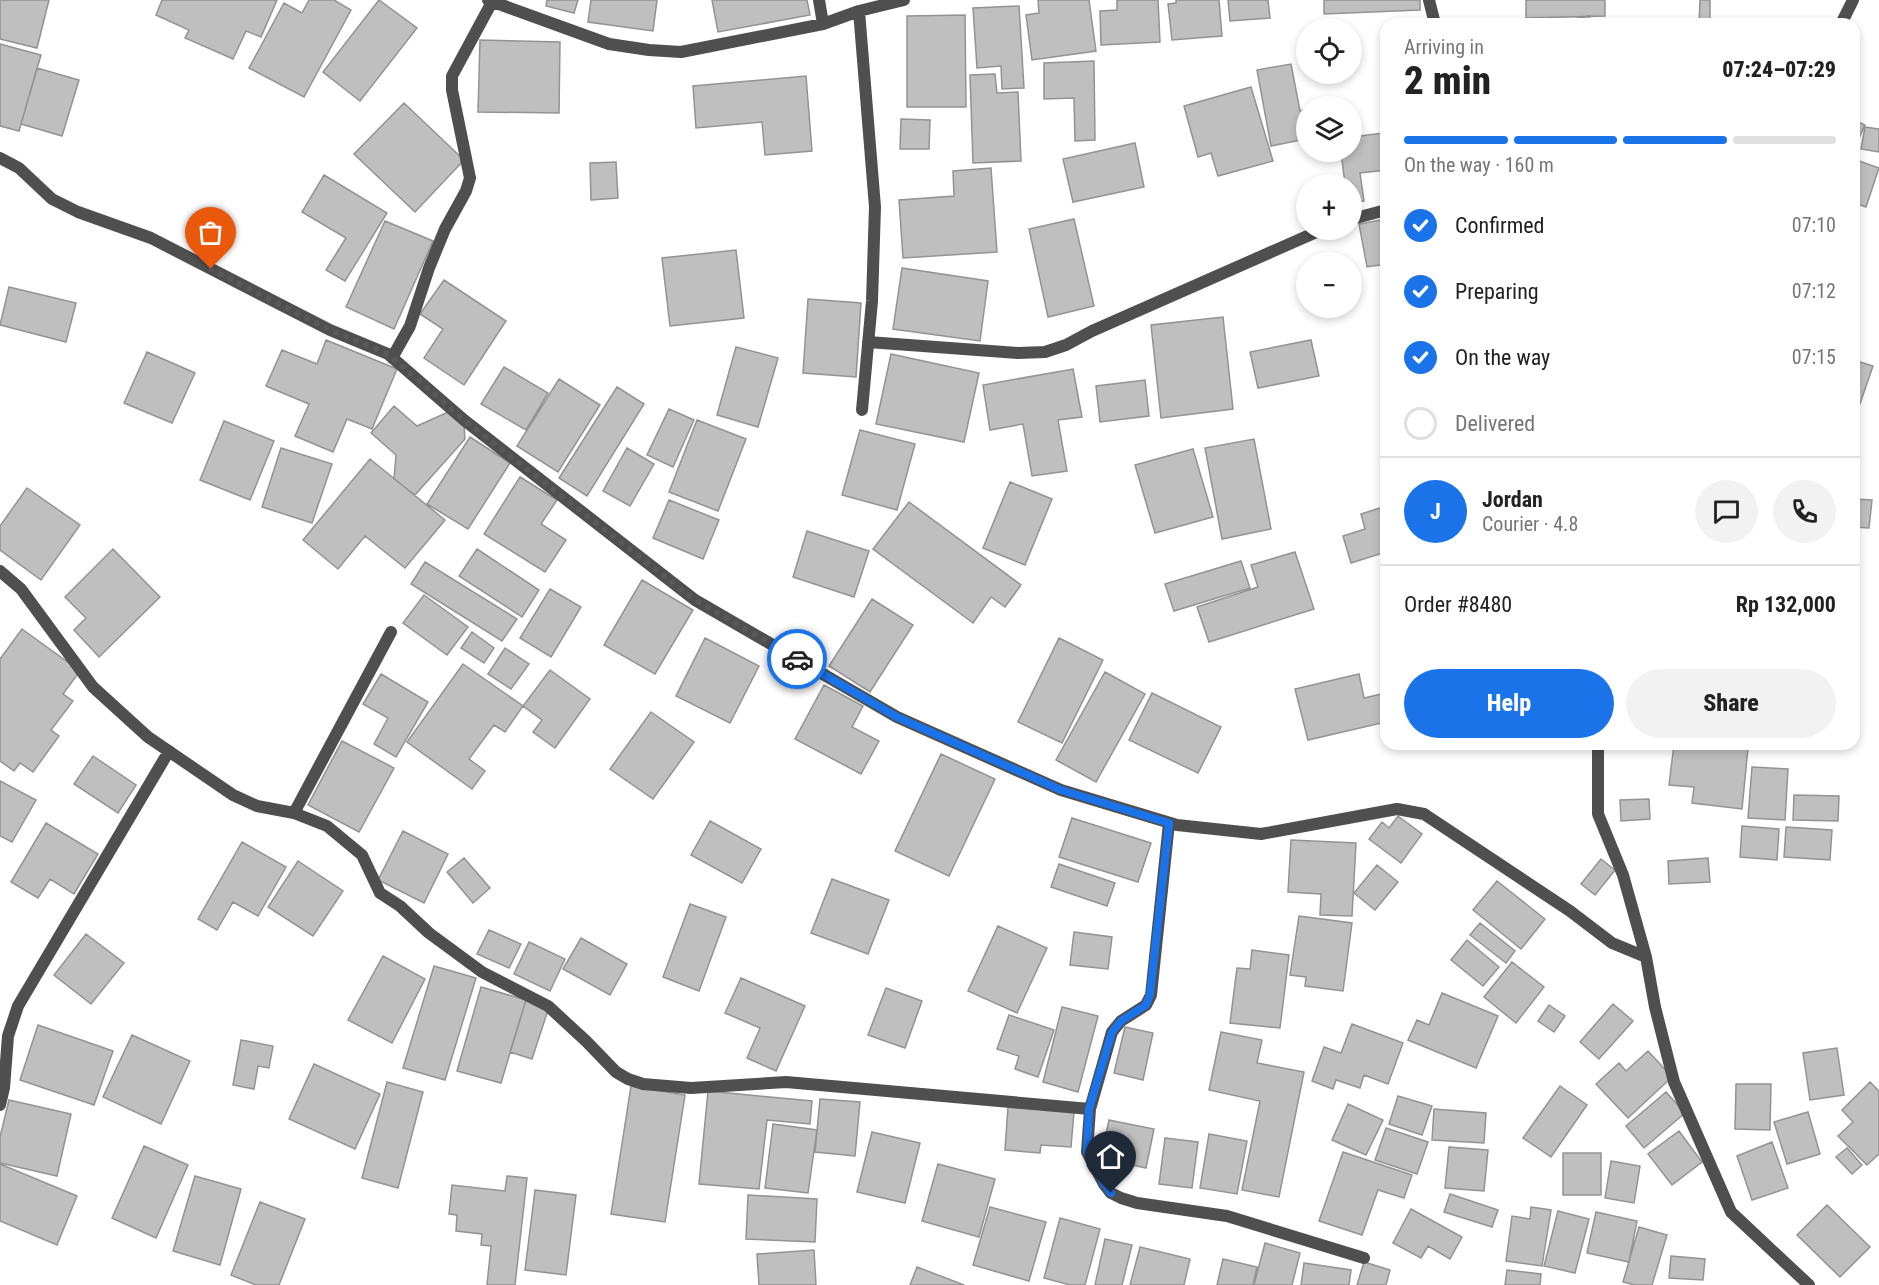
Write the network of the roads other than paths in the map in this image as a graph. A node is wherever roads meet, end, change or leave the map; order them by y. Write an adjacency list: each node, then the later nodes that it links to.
1 (819, 0): 9 (street)
2 (904, 0): 6 (street)
3 (1429, 0): 7 (street)
4 (1853, 0): 8 (street)
5 (490, 1): 9 (street); 15 (street)
6 (859, 11): 9 (street); 14 (street)
7 (1434, 18)
8 (1844, 18)
9 (823, 24)
10 (0, 158): 15 (street)
11 (1380, 212): 12 (street)
12 (1362, 216)
13 (1298, 240): 14 (street)
14 (868, 342): 16 (street)
15 (392, 358): 22 (street)
16 (861, 410)
17 (0, 571): 20 (street)
18 (391, 632): 21 (street)
19 (1598, 750): 23 (street)
20 (169, 752): 21 (street); 24 (street)
21 (294, 813): 26 (street)
22 (1169, 823): 23 (street); 26 (street)
23 (1646, 957): 28 (street)
24 (2, 1078): 25 (street)
25 (0, 1105)
26 (1089, 1109): 27 (street)
27 (1364, 1258)
28 (1809, 1285)

